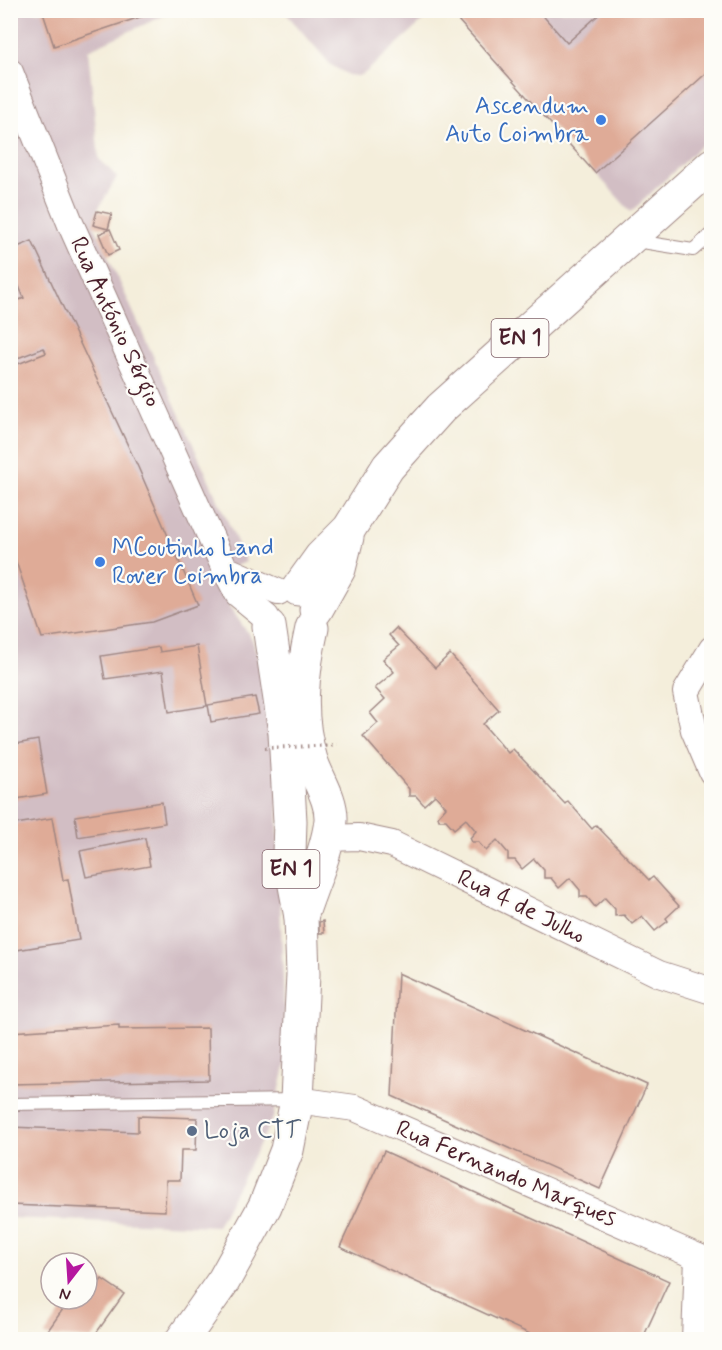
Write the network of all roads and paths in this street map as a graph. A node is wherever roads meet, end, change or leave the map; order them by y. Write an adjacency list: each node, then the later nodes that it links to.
1 (10, 72): 5 (street, Rua António Sérgio)
2 (709, 171): 4 (main road, EN 1)
3 (711, 233): 4 (lane)
4 (629, 240): 5 (main road, EN 1)
5 (290, 610): 10 (main road, EN 1); 11 (main road, EN 1)
6 (711, 649): 9 (street)
7 (337, 745): 8 (path, bridge)
8 (265, 748)
9 (711, 772)
10 (290, 821): 11 (main road); 12 (main road, EN 1)
11 (327, 838): 12 (main road, EN 1); 13 (street, Rua 4 de Julho)
12 (301, 917): 14 (main road, EN 1)
13 (711, 991)
14 (297, 1100): 15 (lane); 16 (street, Rua Fernando Marques); 17 (main road, EN 1)
15 (10, 1104)
16 (705, 1260): 18 (street)
17 (182, 1340)
18 (695, 1340)

